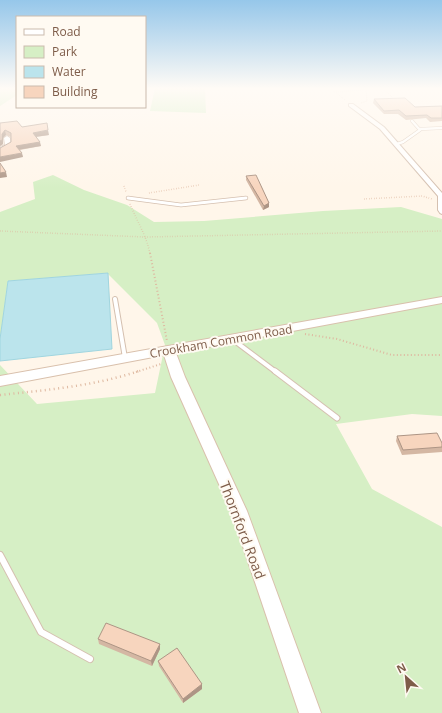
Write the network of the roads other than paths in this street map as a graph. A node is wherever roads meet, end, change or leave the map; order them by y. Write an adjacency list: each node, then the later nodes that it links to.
1 (373, 121): 6 (street)
2 (412, 122): 4 (lane)
3 (442, 128): 4 (lane)
4 (420, 129): 6 (lane)
5 (7, 138): 7 (street)
6 (397, 144): 8 (street)
7 (0, 149)
8 (441, 196): 11 (street)
9 (128, 198): 10 (lane)
10 (246, 198)
11 (442, 204): 12 (street)
12 (442, 212)
13 (115, 299): 17 (lane)
14 (442, 300): 15 (street, Crookham Common Road)
15 (232, 339): 16 (street, Crookham Common Road); 19 (lane)
16 (171, 355): 17 (street, Crookham Common Road); 22 (street, Thornford Road)
17 (125, 358): 18 (street, Crookham Common Road)
18 (0, 381)
19 (336, 418)
20 (0, 555): 21 (lane)
21 (90, 659)
22 (310, 713)

